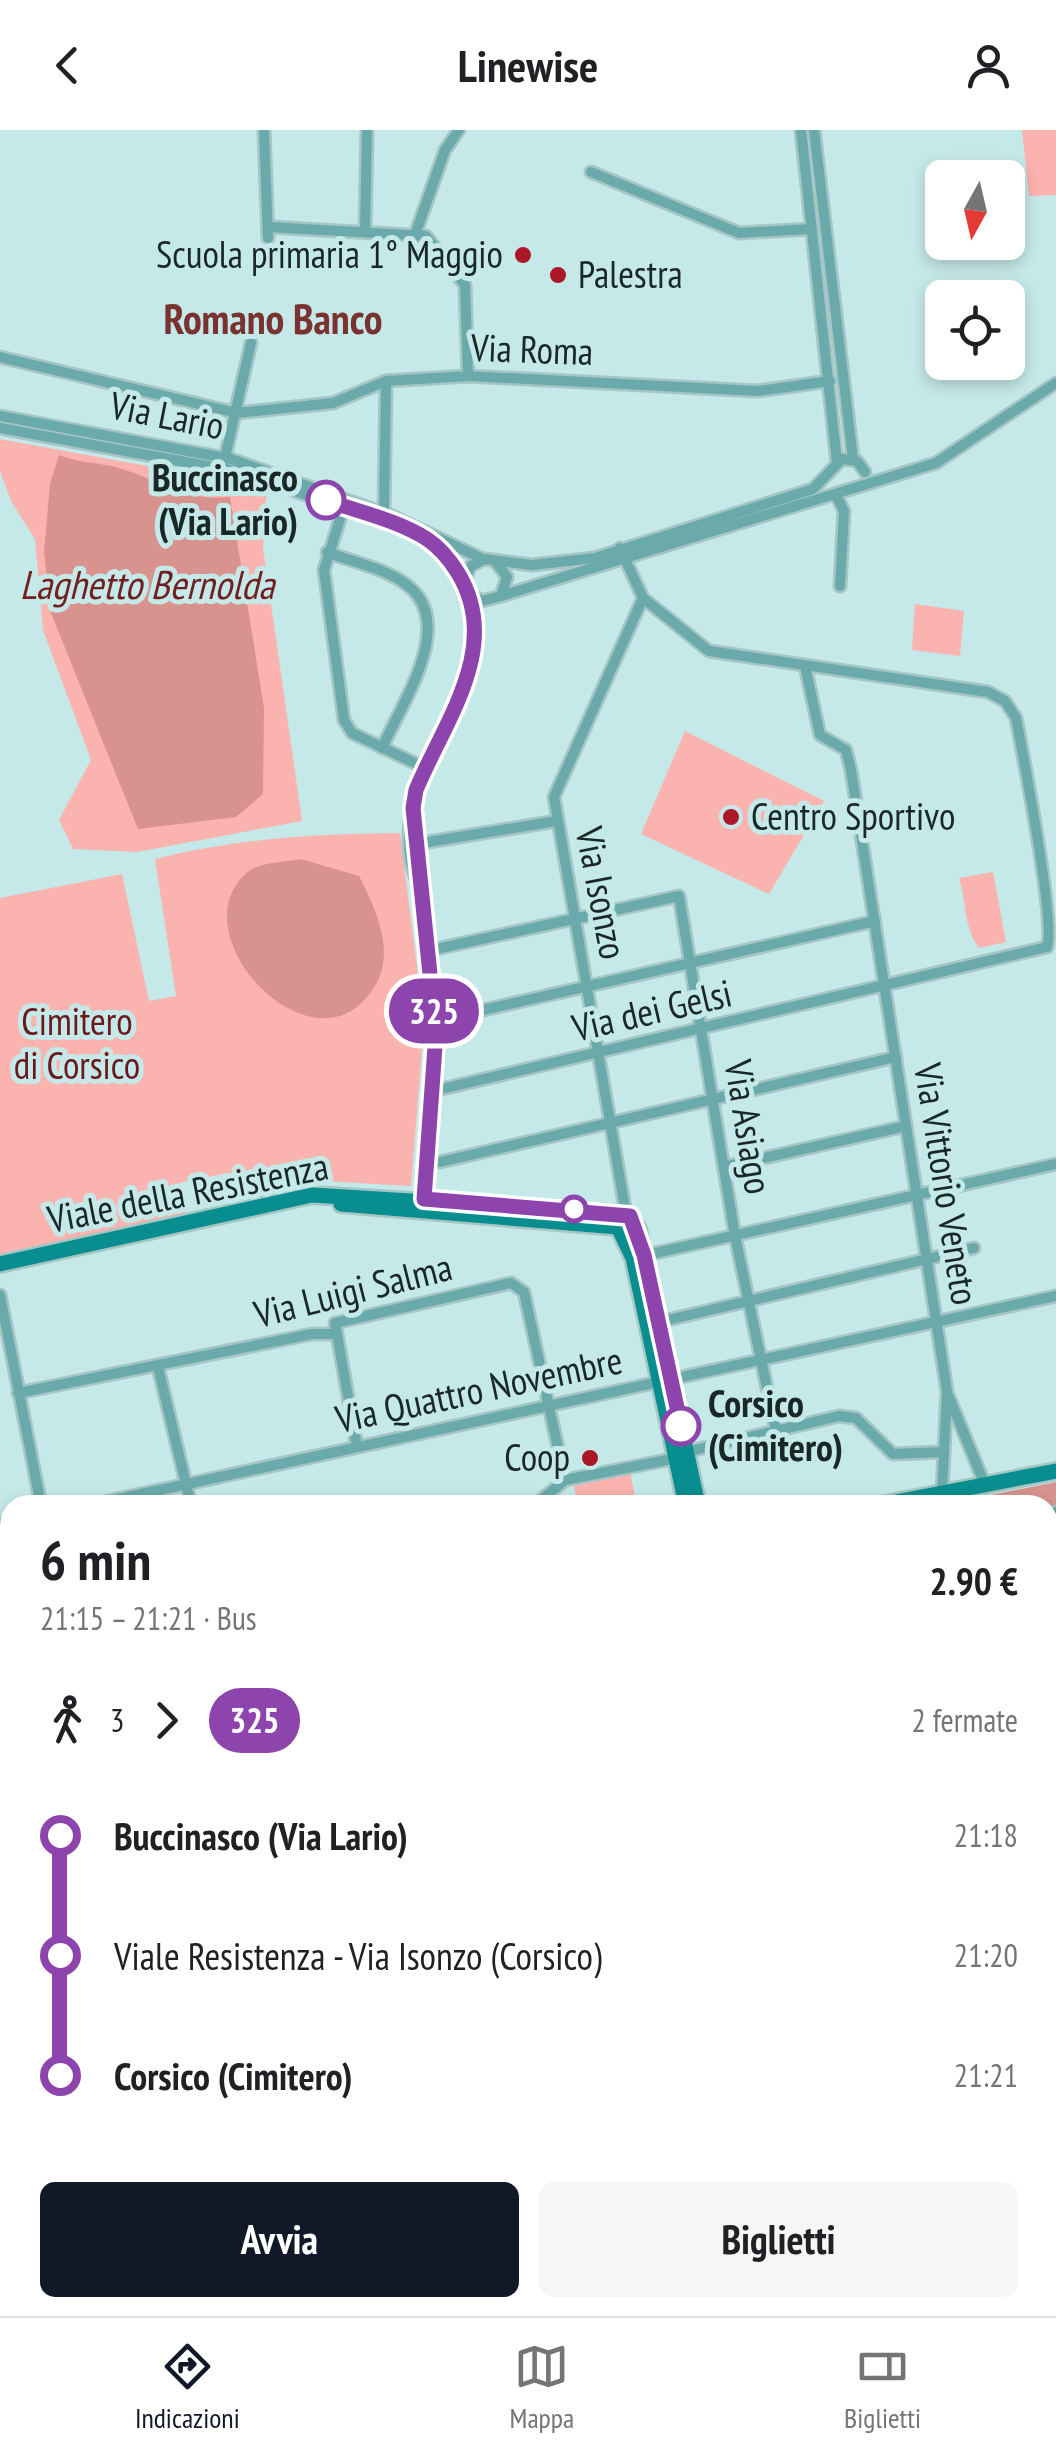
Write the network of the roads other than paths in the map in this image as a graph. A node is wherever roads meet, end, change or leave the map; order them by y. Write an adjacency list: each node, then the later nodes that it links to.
1 (264, 130): 8 (street)
2 (367, 130): 8 (street)
3 (459, 130): 9 (street)
4 (800, 130): 7 (street)
5 (814, 130): 19 (street)
6 (591, 172): 7 (street)
7 (811, 229): 14 (street)
8 (366, 232): 9 (street)
9 (416, 232): 12 (street)
10 (250, 343): 16 (street)
11 (0, 356): 16 (street)
12 (474, 376): 13 (street, Via Roma); 14 (street, Via Roma)
13 (386, 380): 16 (street, Via Roma); 27 (street)
14 (830, 381): 21 (street)
15 (1056, 383): 23 (street)
16 (237, 413): 20 (street)
17 (0, 416): 20 (street, Via Lario)
18 (0, 428): 20 (street, Via Lario)
19 (853, 459): 21 (street); 22 (street)
20 (224, 463): 26 (street, Via Lario); 27 (street, Via Lario)
21 (834, 468): 25 (street); 29 (street)
22 (865, 472): 23 (street); 24 (street)
23 (893, 477): 24 (street)
24 (860, 486): 25 (street)
25 (840, 494): 29 (street); 31 (street)
26 (344, 506): 28 (street); 32 (street, Via Lario)
27 (384, 513): 30 (street, Via Lario)
28 (327, 552): 37 (street); 37 (street)
29 (621, 554): 30 (street); 33 (street); 34 (street)
30 (489, 560): 32 (street); 33 (street)
31 (840, 586)
32 (466, 587): 33 (street); 35 (street)
33 (499, 598): 35 (street)
34 (644, 598): 36 (street); 39 (street, Via Isonzo)
35 (478, 626): 38 (street)
36 (804, 666): 42 (street, Via Vittorio Veneto); 43 (street)
37 (382, 748): 38 (street)
38 (426, 768): 40 (street)
39 (557, 821): 40 (street); 41 (street, Via Isonzo)
40 (413, 845): 44 (street)
41 (576, 918): 44 (street); 46 (street, Via Asiago); 47 (street, Via Isonzo)
42 (875, 921): 46 (street); 48 (street, Via Vittorio Veneto)
43 (1047, 948): 45 (street); 48 (street, Via dei Gelsi)
44 (427, 951): 49 (street)
45 (1056, 960)
46 (690, 962): 47 (street); 50 (street, Via Asiago)
47 (587, 986): 49 (street); 51 (street, Via Isonzo)
48 (885, 987): 50 (street, Via dei Gelsi); 52 (street, Via Vittorio Veneto)
49 (436, 1021): 53 (street)
50 (702, 1030): 51 (street, Via dei Gelsi); 54 (street, Via Asiago)
51 (598, 1054): 53 (street, Via dei Gelsi); 55 (street, Via Isonzo)
52 (896, 1057): 54 (street); 56 (street, Via Vittorio Veneto)
53 (433, 1092): 61 (street)
54 (713, 1100): 55 (street); 59 (street, Via Asiago)
55 (610, 1124): 57 (street); 62 (street, Via Isonzo)
56 (906, 1126): 59 (street); 60 (street, Via Vittorio Veneto)
57 (440, 1162)
58 (1056, 1164): 60 (street)
59 (724, 1167): 64 (street, Via Asiago)
60 (918, 1194): 64 (street); 67 (street, Via Vittorio Veneto)
61 (424, 1205): 62 (street, Viale della Resistenza); 63 (street, Viale della Resistenza); 66 (street, Viale della Resistenza)
62 (626, 1214): 66 (street, Viale della Resistenza)
63 (203, 1223): 68 (street, Viale della Resistenza); 69 (street, Viale della Resistenza)
64 (735, 1236): 66 (street); 72 (street, Via Asiago)
65 (974, 1248): 67 (street)
66 (639, 1256): 73 (street, Viale della Resistenza); 78 (street, Viale della Resistenza)
67 (927, 1258): 72 (street); 74 (street, Via Vittorio Veneto)
68 (0, 1264)
69 (0, 1274)
70 (0, 1295): 80 (street)
71 (1056, 1296): 74 (street, Via Quattro Novembre)
72 (749, 1300): 73 (street); 76 (street, Via Asiago)
73 (659, 1322): 78 (street, Viale della Resistenza)
74 (938, 1322): 76 (street, Via Quattro Novembre); 79 (street, Via Vittorio Veneto)
75 (335, 1334): 77 (street, Via Luigi Salma); 81 (street, Via Luigi Salma); 83 (street)
76 (762, 1359): 78 (street, Via Quattro Novembre); 82 (street, Via Asiago)
77 (158, 1366): 80 (street, Via Luigi Salma); 88 (street)
78 (665, 1381): 81 (street, Via Quattro Novembre); 85 (street, Viale della Resistenza)
79 (947, 1391): 84 (street, Via Vittorio Veneto); 89 (street, Via Vittorio Veneto)
80 (18, 1393): 91 (street)
81 (548, 1407): 83 (street, Via Quattro Novembre); 87 (street, Via Luigi Salma)
82 (776, 1431): 84 (street); 85 (street)
83 (357, 1447): 88 (street, Via Quattro Novembre)
84 (943, 1452): 90 (street, Via Vittorio Veneto)
85 (682, 1455): 87 (street); 95 (street, Viale della Resistenza); 96 (street, Viale della Resistenza)
86 (1056, 1471): 89 (street)
87 (565, 1480): 94 (street)
88 (186, 1484): 92 (street, Via Quattro Novembre); 93 (street)
89 (985, 1484): 90 (street)
90 (942, 1493): 97 (street)
91 (39, 1495)
92 (136, 1495)
93 (189, 1495)
94 (547, 1495)
95 (685, 1495)
96 (695, 1495)
97 (932, 1495)

